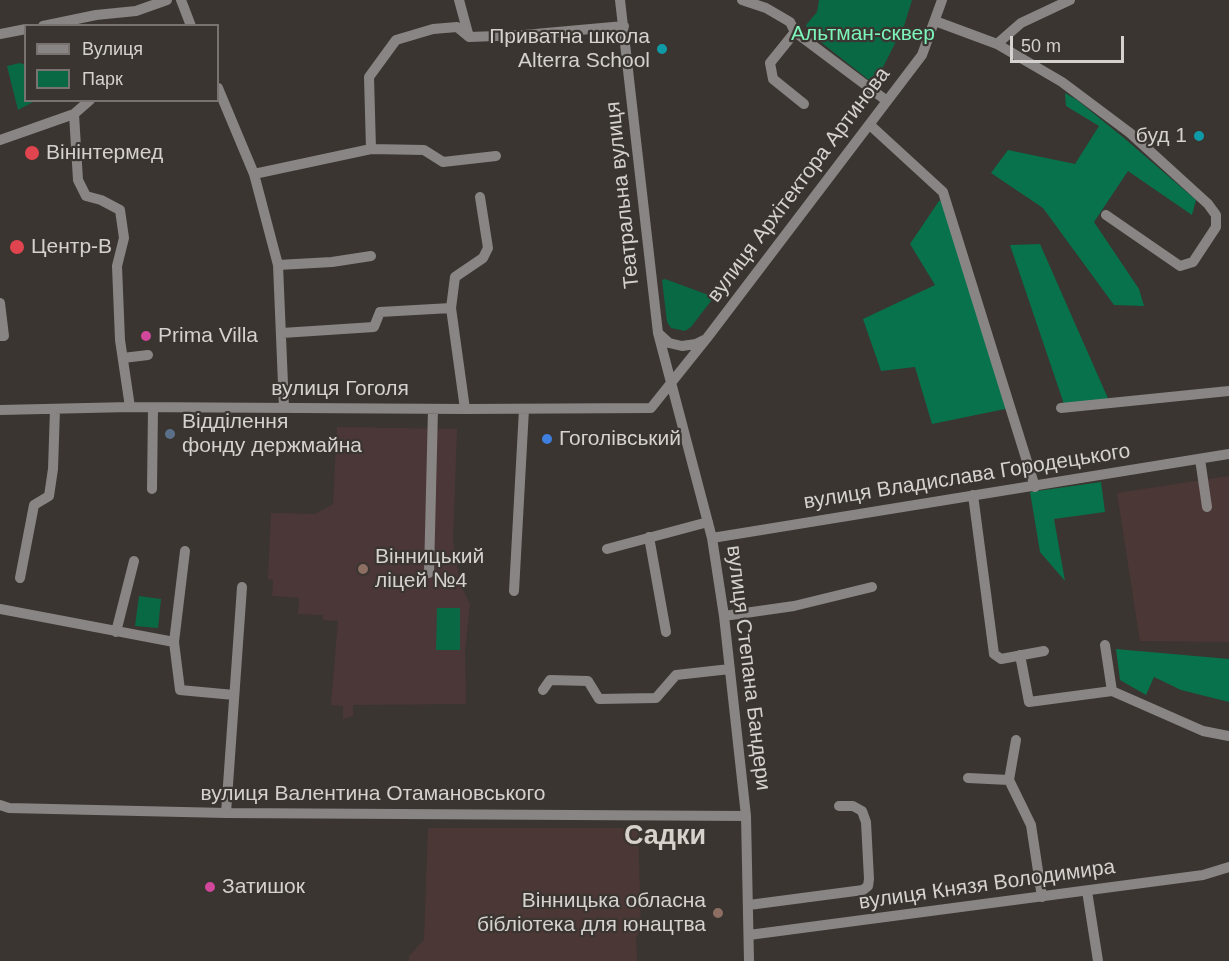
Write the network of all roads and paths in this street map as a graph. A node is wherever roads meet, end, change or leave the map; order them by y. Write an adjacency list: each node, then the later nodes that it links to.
1 (167, 0): 9 (street)
2 (181, 0): 10 (street)
3 (459, 0): 15 (street)
4 (620, 0): 11 (street, Театральна вулиця)
5 (742, 0): 13 (street)
6 (942, 0): 8 (street, вулиця Архітектора Артинова)
7 (1070, 0): 16 (street)
8 (935, 21): 16 (street); 18 (street, вулиця Архітектора Артинова)
9 (53, 24)
10 (190, 24)
11 (624, 26): 15 (street); 34 (street, Театральна вулиця)
12 (24, 29): 14 (street)
13 (795, 32): 18 (street); 20 (street)
14 (0, 34)
15 (469, 37): 24 (street)
16 (997, 44): 28 (street)
17 (219, 90): 26 (street)
18 (887, 101): 22 (street, вулиця Архітектора Артинова)
19 (88, 102): 21 (street)
20 (804, 104)
21 (74, 114): 23 (street); 38 (street)
22 (870, 125): 36 (street, вулиця Архітектора Артинова); 52 (street)
23 (0, 140)
24 (371, 149): 25 (street); 26 (street)
25 (496, 156)
26 (254, 174): 30 (street)
27 (480, 197): 32 (street)
28 (1106, 215)
29 (371, 256): 30 (street)
30 (278, 265): 33 (street)
31 (0, 303): 35 (street)
32 (451, 308): 33 (street); 48 (street)
33 (282, 333): 43 (street)
34 (657, 333): 36 (street); 39 (street, Театральна вулиця)
35 (0, 336)
36 (707, 338): 39 (street, вулиця Архітектора Артинова)
37 (148, 355): 38 (street)
38 (123, 358): 41 (street)
39 (670, 386): 47 (street, вулиця Гоголя); 56 (street, вулиця Степана Бандери)
40 (1229, 391): 44 (street)
41 (130, 407): 42 (street, вулиця Гоголя); 45 (street, вулиця Гоголя)
42 (153, 408): 43 (street, вулиця Гоголя); 53 (street)
43 (284, 408): 46 (street, вулиця Гоголя)
44 (1061, 408)
45 (55, 409): 49 (street, вулиця Гоголя); 63 (street)
46 (433, 409): 48 (street, вулиця Гоголя); 62 (street)
47 (524, 409): 48 (street, вулиця Гоголя); 66 (street)
48 (465, 410)
49 (1, 411)
50 (1229, 454): 51 (street, вулиця Владислава Городецького)
51 (1200, 459): 52 (street, вулиця Владислава Городецького); 55 (street)
52 (1035, 487): 54 (street, вулиця Владислава Городецького)
53 (152, 489)
54 (973, 495): 58 (street, вулиця Владислава Городецького); 74 (street)
55 (1207, 507)
56 (708, 522): 57 (street); 58 (street, вулиця Степана Бандери)
57 (650, 537): 59 (street); 70 (street)
58 (712, 538): 68 (street, вулиця Степана Бандери)
59 (607, 549)
60 (185, 551): 71 (street)
61 (134, 561): 69 (street)
62 (429, 573)
63 (20, 578)
64 (242, 587): 78 (street)
65 (872, 587): 68 (street)
66 (514, 591)
67 (1, 613): 69 (street)
68 (724, 616): 75 (street, вулиця Степана Бандери)
69 (116, 632): 71 (street)
70 (666, 632)
71 (174, 642): 78 (street)
72 (1105, 645): 77 (street)
73 (1044, 651): 74 (street)
74 (1020, 655): 77 (street)
75 (730, 669): 76 (street); 86 (street, вулиця Степана Бандери)
76 (543, 690)
77 (1112, 691): 79 (street)
78 (234, 695): 85 (street)
79 (1229, 736)
80 (1016, 741): 82 (street)
81 (968, 778): 82 (street)
82 (1009, 780): 89 (street)
83 (0, 806): 85 (street, вулиця Валентина Отамановського)
84 (838, 806): 90 (street)
85 (226, 813): 86 (street, вулиця Валентина Отамановського)
86 (746, 816): 90 (street, вулиця Степана Бандери)
87 (1229, 867): 88 (street, вулиця Князя Володимира)
88 (1087, 891): 89 (street, вулиця Князя Володимира); 93 (street)
89 (1042, 897): 91 (street, вулиця Князя Володимира)
90 (748, 905): 91 (street, вулиця Степана Бандери)
91 (749, 935): 92 (street, вулиця Степана Бандери)
92 (749, 961)
93 (1098, 961)

